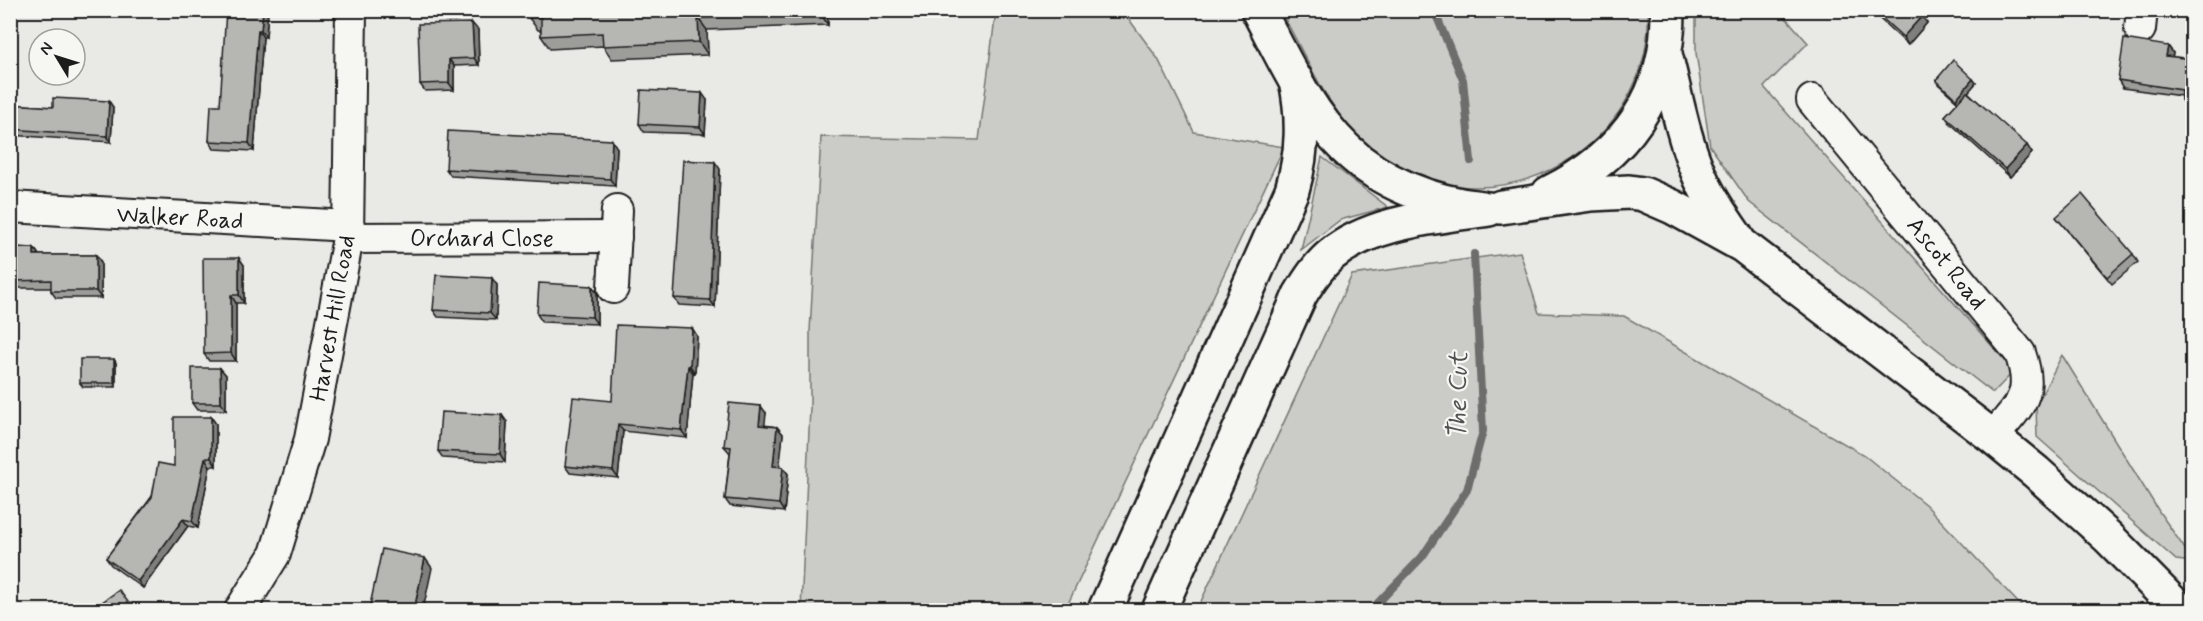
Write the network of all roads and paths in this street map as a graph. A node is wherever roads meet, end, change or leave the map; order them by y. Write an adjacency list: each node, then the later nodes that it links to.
1 (351, 10): 9 (street, Harvest Hill Road)
2 (1258, 10): 5 (main road)
3 (1668, 10): 4 (main road)
4 (1665, 54): 8 (main road); 10 (main road)
5 (1296, 80): 8 (main road); 15 (main road)
6 (1812, 100): 12 (street, Ascot Road)
7 (10, 207): 9 (street, Walker Road)
8 (1495, 208): 10 (main road); 16 (main road)
9 (349, 232): 11 (street, Orchard Close); 14 (street, Harvest Hill Road)
10 (1742, 245): 12 (main road)
11 (613, 288)
12 (1993, 437): 17 (main road)
13 (2193, 606): 18 (street)
14 (240, 610)
15 (1105, 610)
16 (1159, 610)
17 (2180, 610)
18 (2187, 610)

